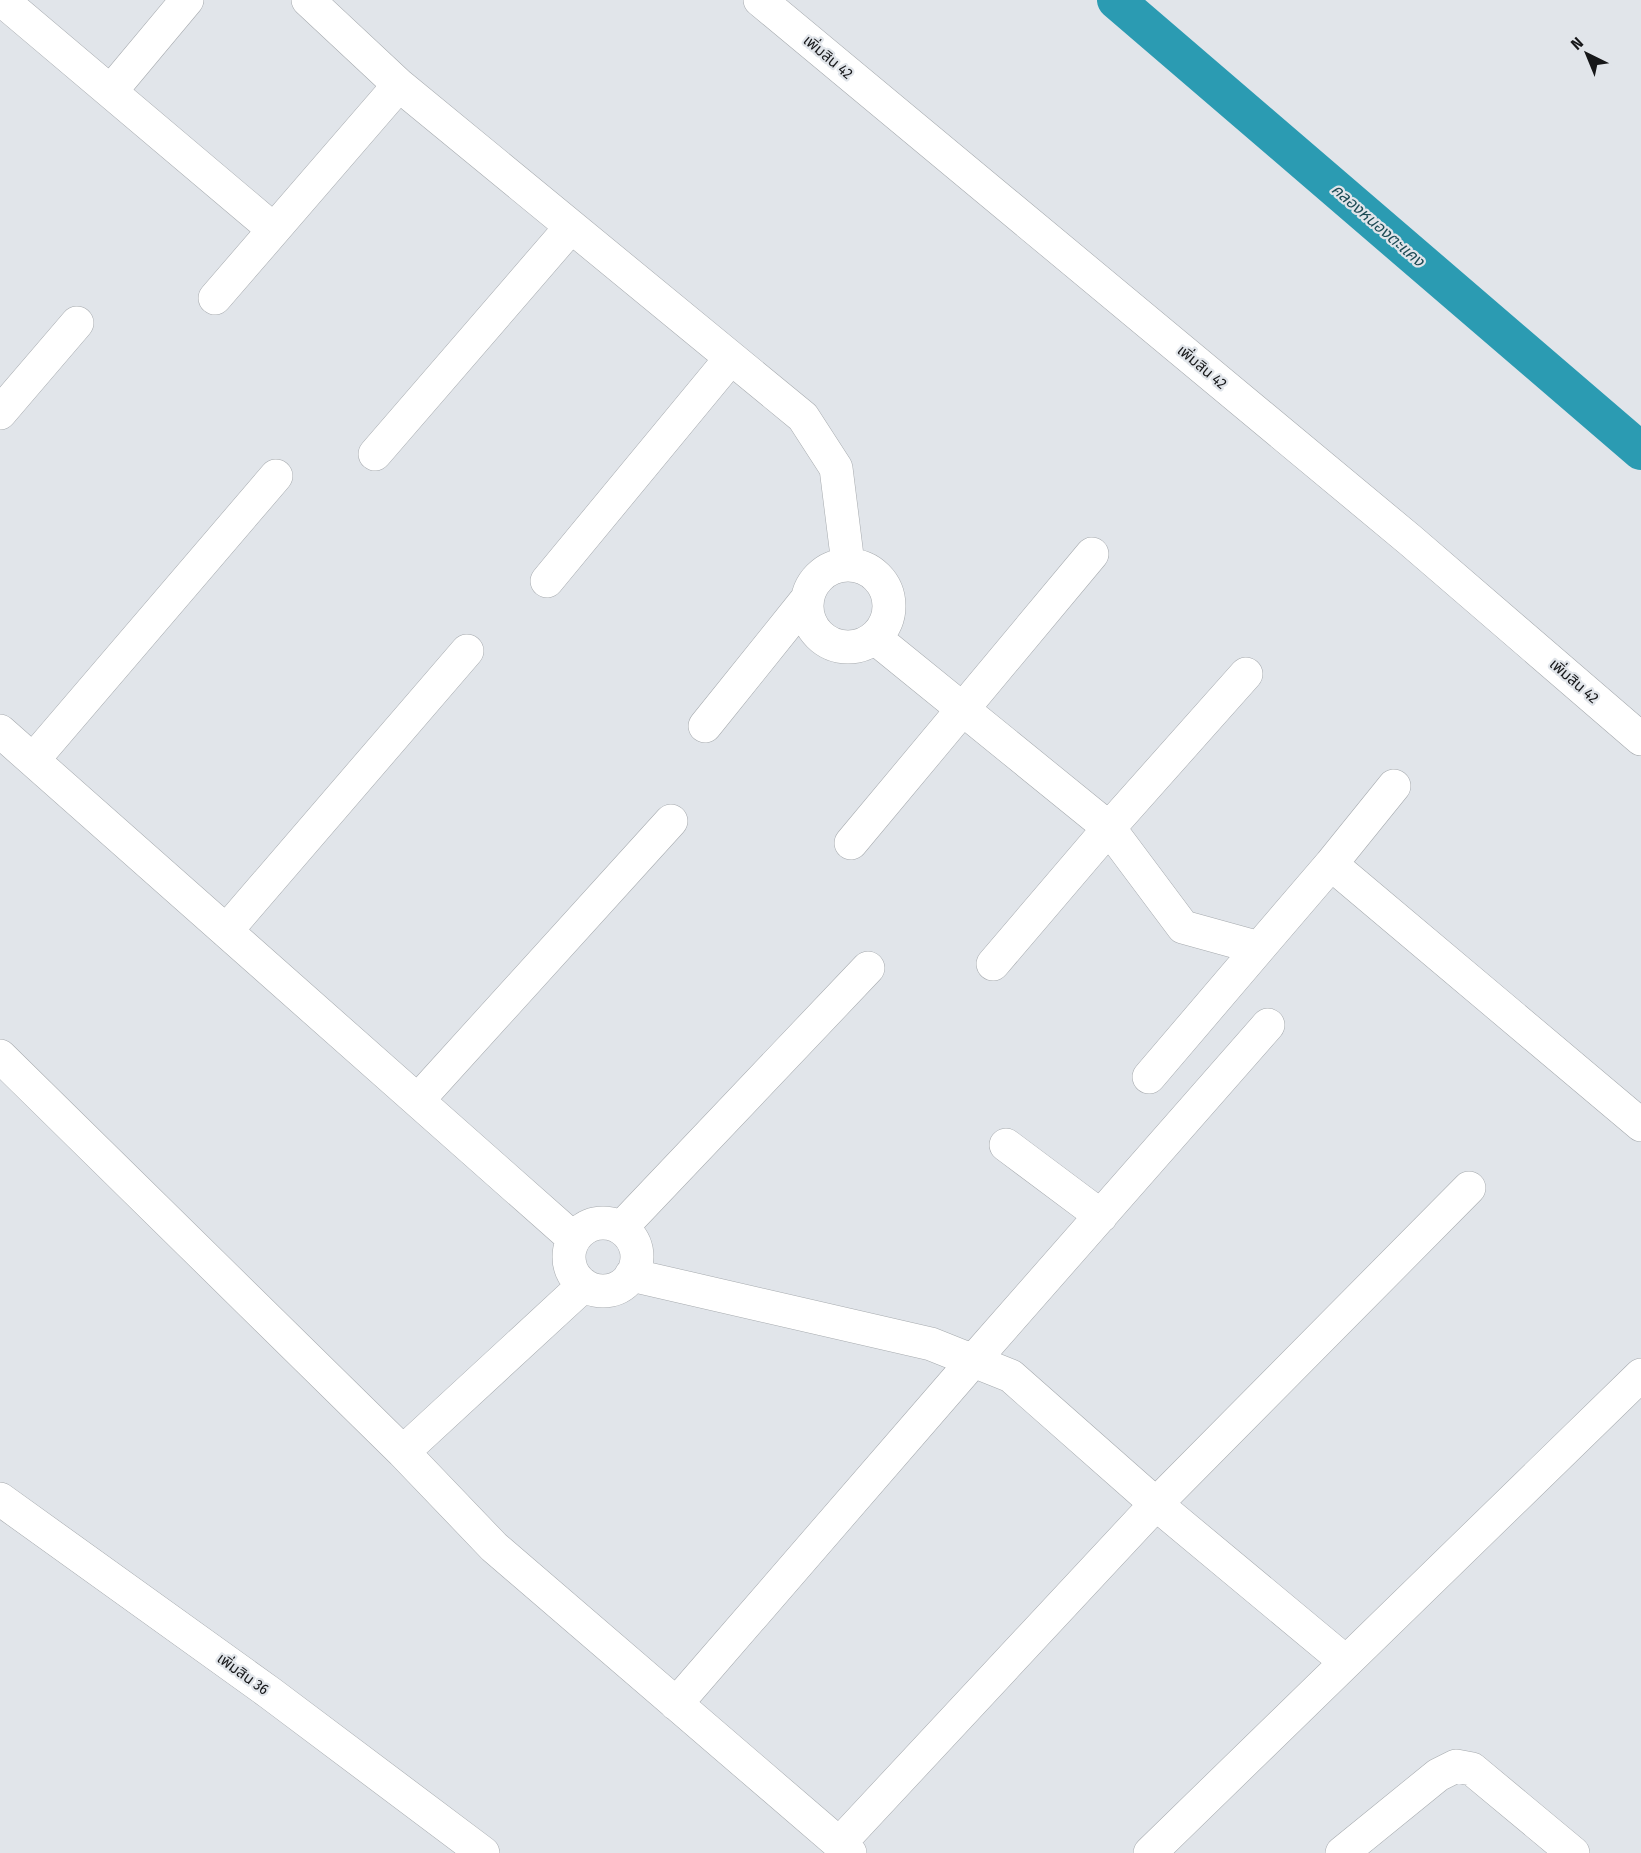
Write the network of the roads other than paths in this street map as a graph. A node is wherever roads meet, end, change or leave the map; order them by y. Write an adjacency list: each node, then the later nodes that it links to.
1 (2, 0): 6 (street)
2 (187, 0): 6 (street)
3 (308, 0): 5 (street)
4 (760, 0): 25 (street, เพิ่มสิน 42)
5 (399, 85): 7 (street); 8 (street)
6 (111, 91): 8 (street)
7 (572, 227): 11 (street); 13 (street)
8 (273, 229): 9 (street)
9 (214, 298)
10 (77, 323): 12 (street)
11 (731, 358): 16 (street); 17 (street)
12 (0, 413)
13 (375, 454)
14 (276, 476): 26 (street)
15 (1092, 554): 22 (street)
16 (848, 564): 18 (street); 19 (street)
17 (547, 581)
18 (807, 599): 19 (street); 23 (street)
19 (875, 638): 22 (street)
20 (467, 651): 32 (street)
21 (1245, 674): 29 (street)
22 (963, 709): 29 (street); 30 (street)
23 (705, 726)
24 (0, 731): 26 (street)
25 (1641, 739)
26 (33, 760): 32 (street)
27 (1394, 786): 31 (street)
28 (671, 821): 39 (street)
29 (1109, 828): 33 (street); 34 (street)
30 (851, 843)
31 (1331, 864): 33 (street); 40 (street)
32 (226, 931): 39 (street)
33 (1259, 948): 38 (street)
34 (993, 964)
35 (868, 968): 44 (street)
36 (1268, 1025): 43 (street)
37 (0, 1056): 50 (street)
38 (1149, 1077)
39 (418, 1100): 45 (street)
40 (1641, 1125)
41 (1006, 1145): 43 (street)
42 (1469, 1188): 52 (street)
43 (1101, 1216): 48 (street)
44 (621, 1228): 45 (street); 46 (street)
45 (574, 1239): 47 (street)
46 (631, 1275): 47 (street); 48 (street)
47 (584, 1285): 50 (street)
48 (973, 1361): 52 (street); 54 (street)
49 (1641, 1375): 53 (street)
50 (403, 1452): 54 (street)
51 (0, 1499): 56 (street, เพิ่มสิน 36)
52 (1156, 1504): 53 (street); 55 (street)
53 (1346, 1662): 57 (street)
54 (676, 1704): 55 (street)
55 (844, 1848)
56 (483, 1853)
57 (1150, 1853)
58 (1342, 1853): 59 (street)
59 (1574, 1853)

